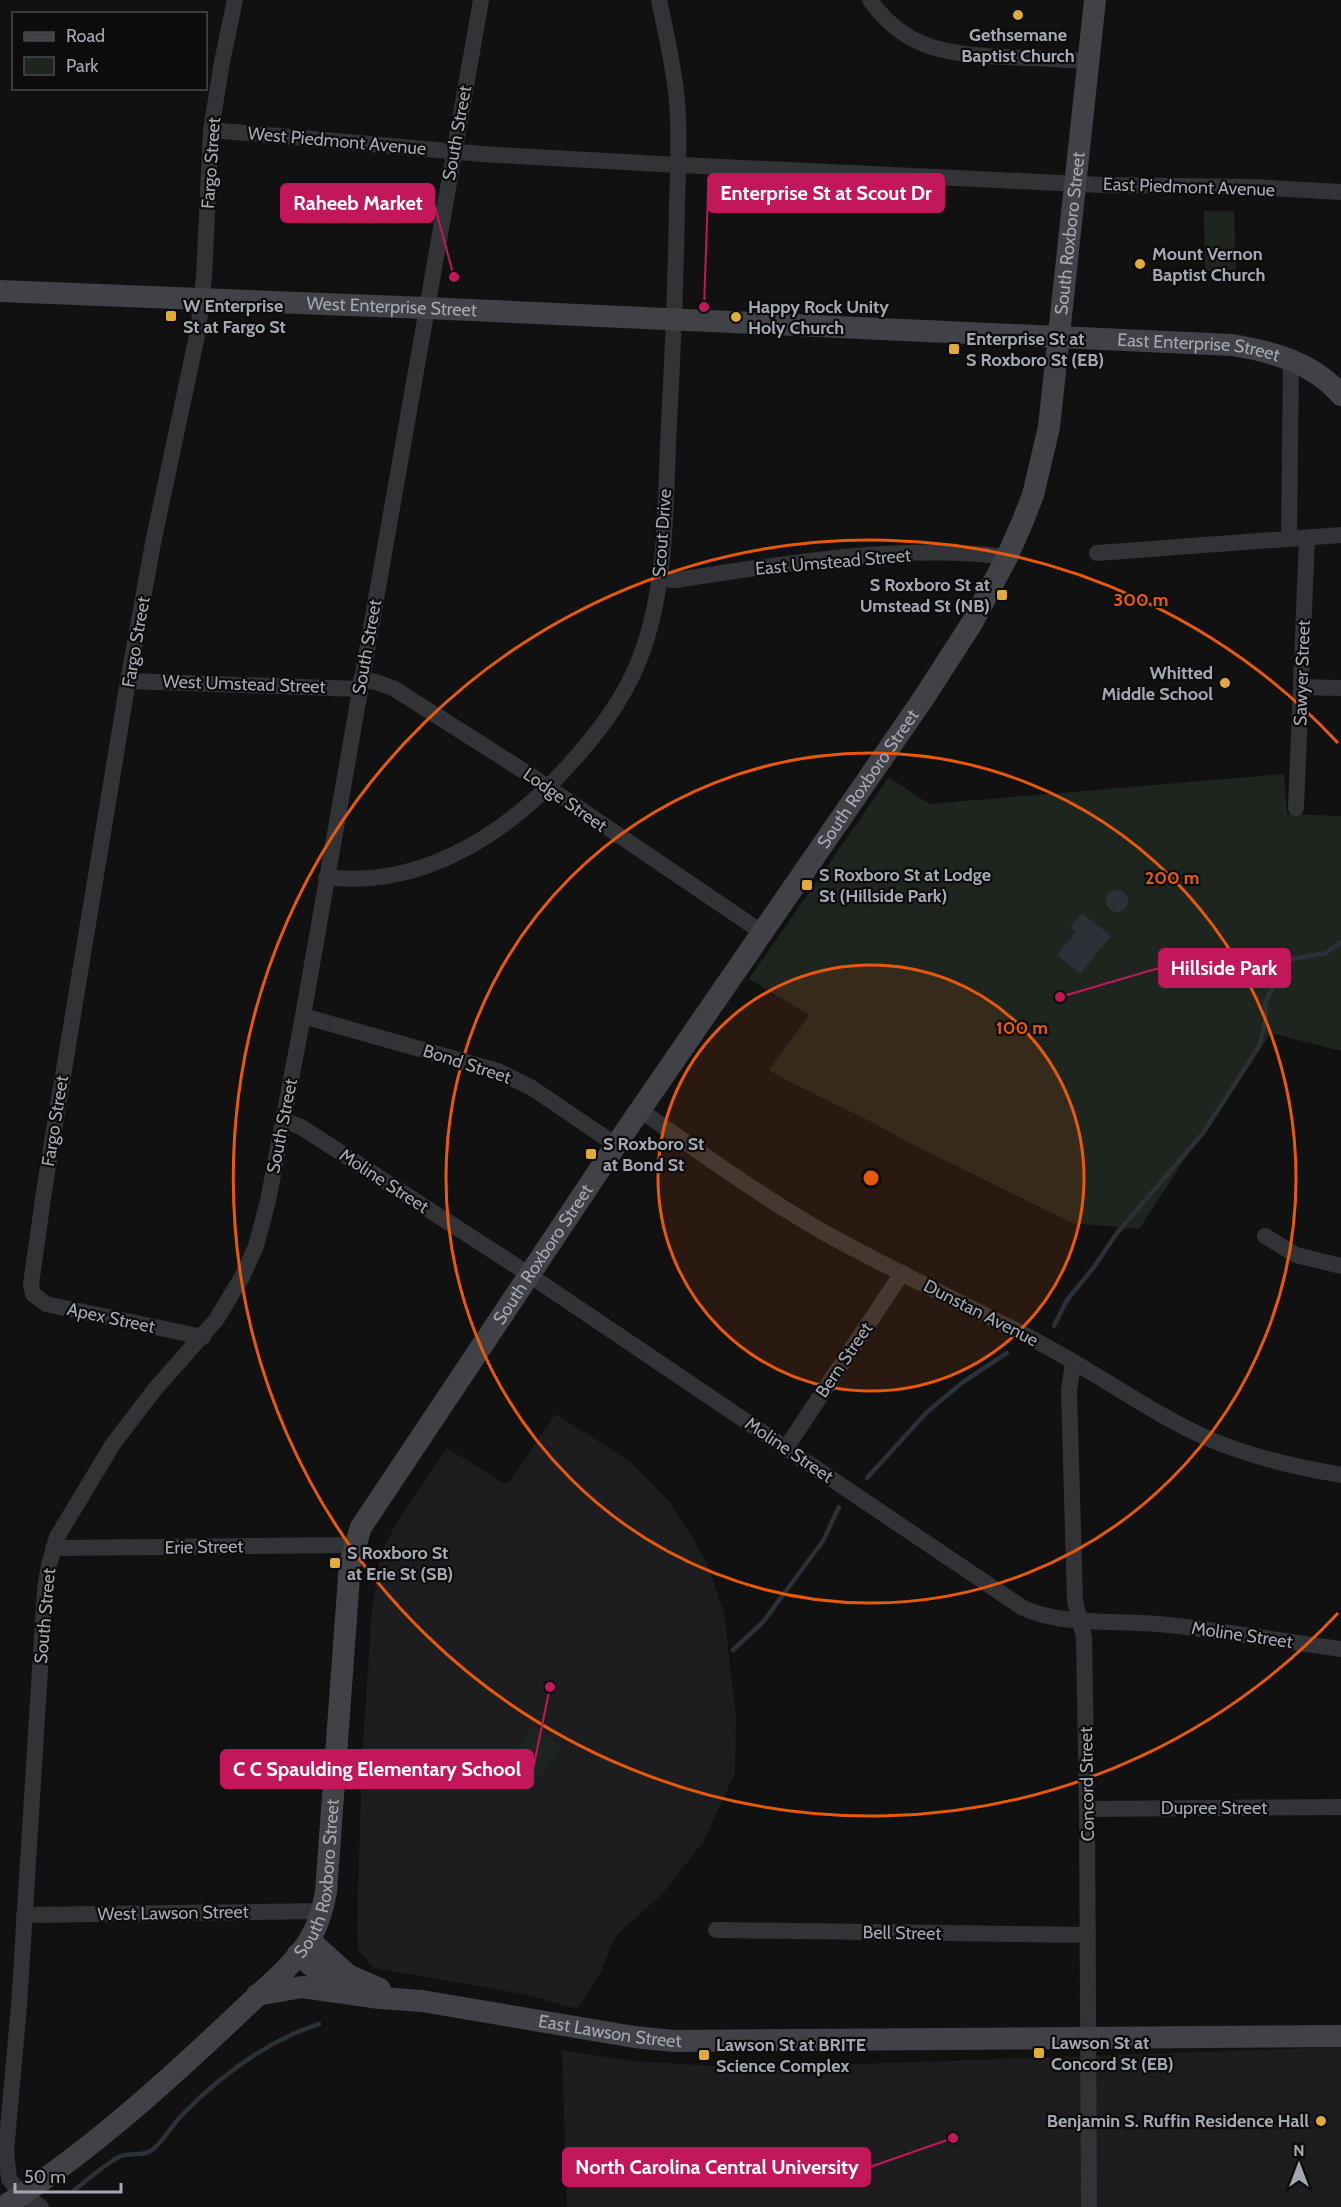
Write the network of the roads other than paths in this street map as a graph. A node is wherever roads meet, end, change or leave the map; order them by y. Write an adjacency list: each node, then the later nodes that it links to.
1 (235, 0): 7 (street, Fargo Street)
2 (480, 0): 8 (street, South Street)
3 (659, 0): 9 (street, Scout Drive)
4 (870, 0): 6 (street)
5 (1095, 0): 6 (street, South Roxboro Street)
6 (1088, 61): 10 (street, South Roxboro Street)
7 (211, 130): 8 (street, West Piedmont Avenue); 13 (street, Fargo Street)
8 (454, 152): 9 (street, West Piedmont Avenue); 14 (street, South Street)
9 (678, 165): 10 (street, East Piedmont Avenue); 15 (street, Scout Drive)
10 (1076, 183): 11 (street, East Piedmont Avenue); 16 (street, South Roxboro Street)
11 (1341, 192)
12 (0, 291): 13 (street, West Enterprise Street)
13 (202, 300): 14 (street, West Enterprise Street); 25 (street, Fargo Street)
14 (426, 308): 15 (street, West Enterprise Street); 26 (street, South Street)
15 (674, 320): 16 (street, East Enterprise Street); 24 (street, Scout Drive)
16 (1060, 338): 17 (street, East Enterprise Street); 23 (street, South Roxboro Street)
17 (1291, 360): 18 (street, East Enterprise Street); 21 (street)
18 (1341, 394)
19 (1341, 535): 20 (street)
20 (1307, 538): 21 (street); 27 (street, Sawyer Street)
21 (1289, 539): 22 (street)
22 (1097, 553)
23 (1007, 557): 24 (street, East Umstead Street); 32 (street, South Roxboro Street)
24 (659, 579): 29 (street, Scout Drive)
25 (129, 681): 26 (street, West Umstead Street); 41 (street, Fargo Street)
26 (360, 684): 29 (street, Lodge Street); 31 (street, South Street)
27 (1302, 687): 28 (street); 30 (street, Sawyer Street)
28 (1341, 688)
29 (548, 788): 31 (street, Scout Drive); 32 (street, Lodge Street)
30 (1296, 808)
31 (326, 878): 33 (street, South Street)
32 (763, 933): 34 (street, South Roxboro Street)
33 (303, 1016): 35 (street, South Street); 36 (street, Bond Street)
34 (640, 1110): 36 (street, South Roxboro Street); 39 (street, Dunstan Avenue)
35 (283, 1120): 40 (street, Moline Street); 42 (street, South Street)
36 (616, 1145): 40 (street, South Roxboro Street)
37 (1265, 1236): 38 (street)
38 (1341, 1266)
39 (903, 1273): 43 (street, Dunstan Avenue); 44 (street, Bern Street)
40 (530, 1275): 44 (street, Moline Street); 46 (street, South Roxboro Street)
41 (31, 1284): 42 (street, Apex Street)
42 (202, 1337): 47 (street, South Street)
43 (1073, 1363): 45 (street, Dunstan Avenue); 48 (street, Concord Street)
44 (786, 1448): 48 (street, Moline Street)
45 (1341, 1475)
46 (355, 1545): 47 (street, Erie Street); 52 (street, South Roxboro Street)
47 (53, 1548): 53 (street, South Street)
48 (1080, 1620): 49 (street, Moline Street); 51 (street, Concord Street)
49 (1341, 1649)
50 (1341, 1807): 51 (street, Dupree Street)
51 (1088, 1809): 55 (street, Concord Street)
52 (322, 1911): 53 (street, West Lawson Street); 56 (street, South Roxboro Street)
53 (24, 1916): 62 (street, South Street)
54 (716, 1930): 55 (street, Bell Street)
55 (1088, 1935): 61 (street, Concord Street)
56 (303, 1947): 57 (street); 58 (street, South Roxboro Street); 59 (street, East Lawson Street)
57 (342, 1992): 58 (street, East Lawson Street); 59 (street, East Lawson Street)
58 (257, 1995): 62 (street, South Roxboro Street)
59 (422, 2001): 61 (street, East Lawson Street)
60 (1341, 2036): 61 (street, East Lawson Street)
61 (1089, 2037): 63 (street, Concord Street)
62 (22, 2203)
63 (1089, 2207)

